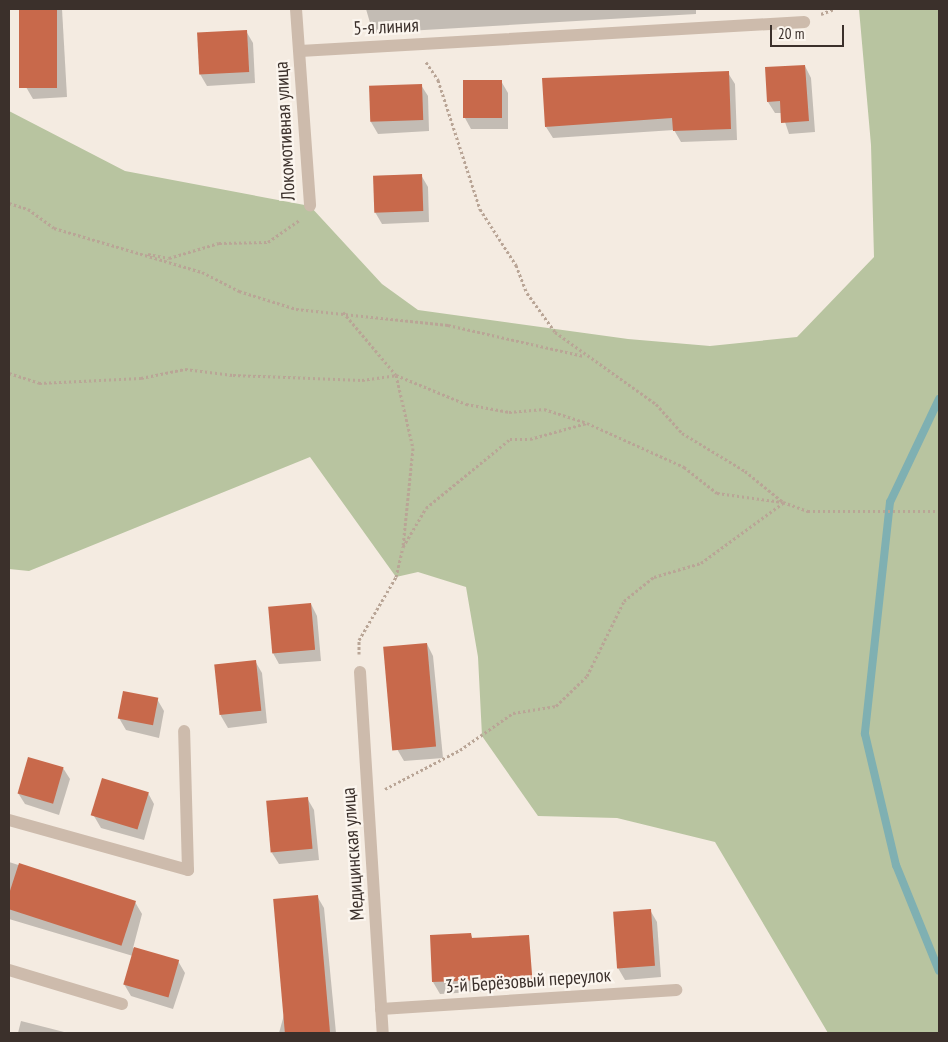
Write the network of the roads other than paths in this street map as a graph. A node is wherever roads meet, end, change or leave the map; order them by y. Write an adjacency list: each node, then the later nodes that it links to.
1 (296, 9): 3 (street, Локомотивная улица)
2 (804, 22): 3 (street, 5-я линия)
3 (300, 51): 4 (street, Локомотивная улица)
4 (310, 206)
5 (360, 672): 11 (street, Медицинская улица)
6 (184, 732): 7 (street)
7 (9, 820)
8 (9, 970): 10 (street)
9 (676, 990): 11 (street, 3-й Берёзовый переулок)
10 (122, 1004)
11 (381, 1009): 12 (street, Медицинская улица)
12 (383, 1033)

